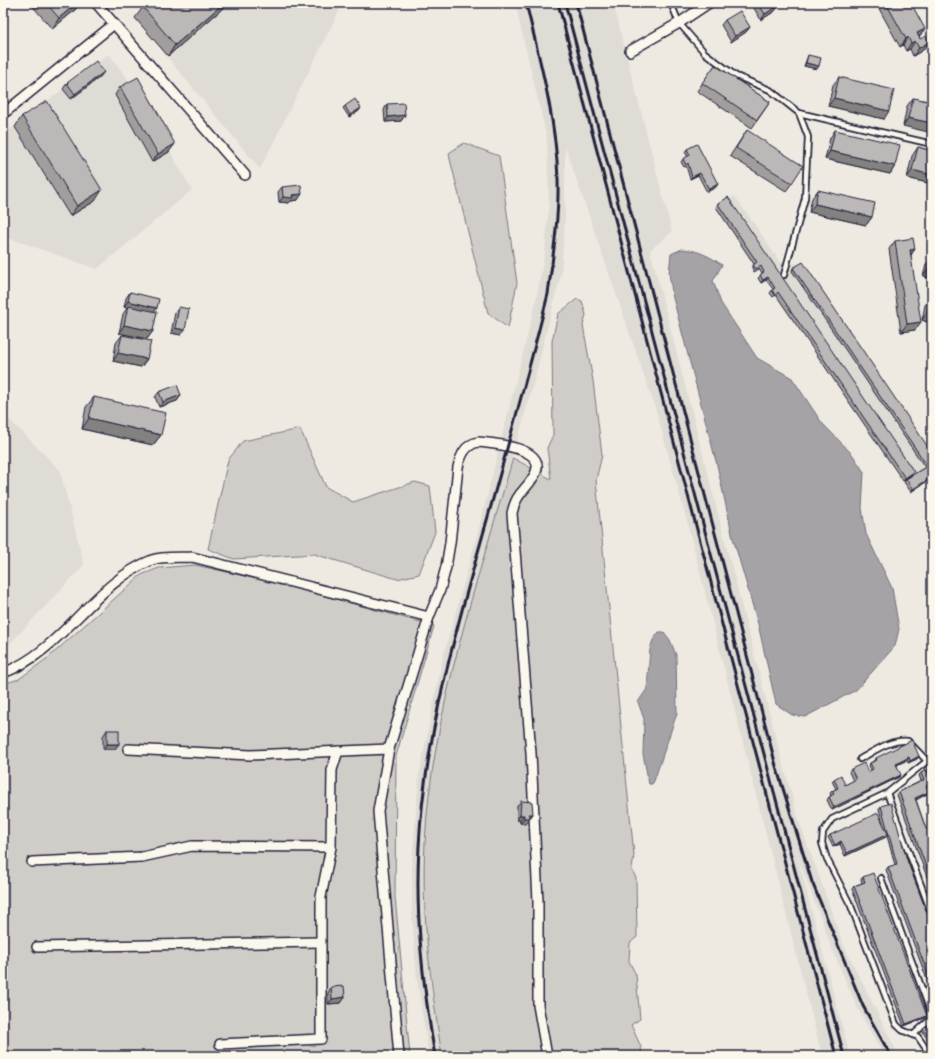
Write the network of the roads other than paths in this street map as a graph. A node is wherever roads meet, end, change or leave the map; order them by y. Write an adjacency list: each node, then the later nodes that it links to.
1 (96, 3): 5 (street)
2 (671, 3): 4 (lane)
3 (709, 3): 4 (street)
4 (679, 23): 6 (street); 7 (lane)
5 (114, 24): 8 (street); 10 (street)
6 (630, 51)
7 (799, 113): 9 (lane); 11 (lane)
8 (3, 114)
9 (932, 144)
10 (245, 175)
11 (784, 275)
12 (429, 617): 13 (street); 15 (street); 31 (street)
13 (3, 673)
14 (128, 749): 16 (street)
15 (389, 749): 16 (street); 30 (street)
16 (338, 751): 21 (street)
17 (932, 757): 19 (lane)
18 (860, 759): 19 (lane)
19 (927, 761): 20 (lane)
20 (887, 793): 24 (lane); 28 (lane)
21 (331, 847): 22 (street); 25 (street)
22 (32, 862)
23 (881, 878): 27 (lane)
24 (932, 915)
25 (320, 942): 26 (street); 29 (street)
26 (37, 947)
27 (932, 1017): 28 (lane)
28 (913, 1035): 32 (lane)
29 (220, 1044)
30 (399, 1056)
31 (547, 1056)
32 (931, 1056)

